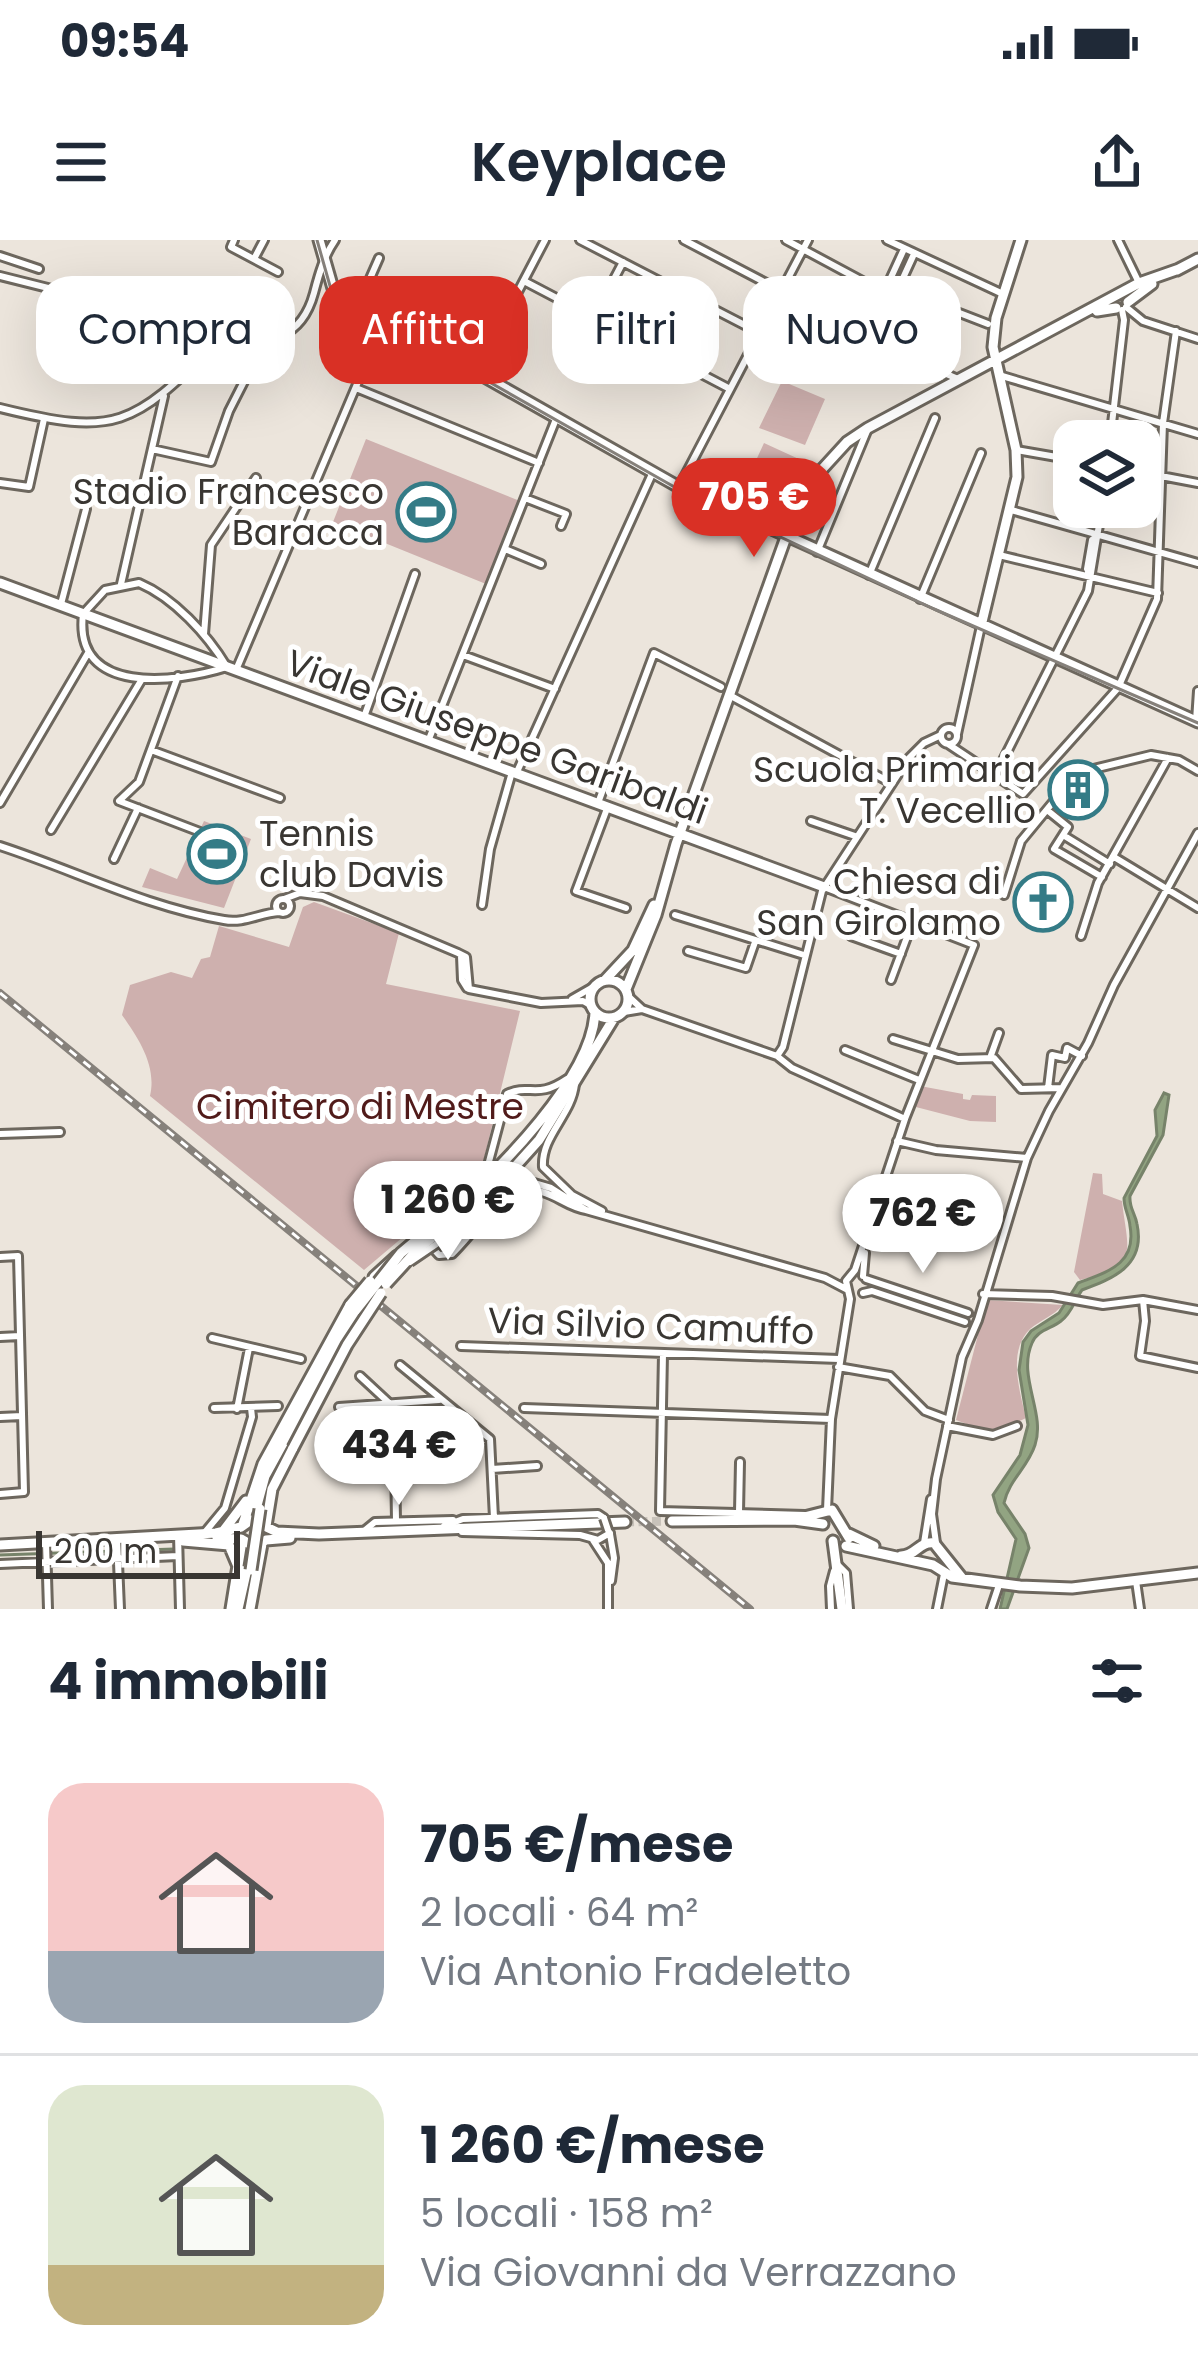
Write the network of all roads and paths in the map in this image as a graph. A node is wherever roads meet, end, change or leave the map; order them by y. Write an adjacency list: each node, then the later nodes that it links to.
1 (234, 240): 19 (street)
2 (264, 240): 19 (street)
3 (320, 240): 15 (street)
4 (335, 240): 15 (street)
5 (544, 240): 27 (street)
6 (580, 240): 21 (street)
7 (684, 240): 30 (street)
8 (785, 240): 14 (street)
9 (808, 240): 14 (street)
10 (887, 240): 13 (street)
11 (1021, 240): 38 (street)
12 (1118, 240): 37 (street)
13 (904, 249): 16 (street); 33 (street)
14 (803, 250): 31 (street); 32 (street)
15 (325, 254): 25 (street); 35 (street)
16 (915, 254): 34 (street); 38 (street)
17 (0, 256): 22 (street)
18 (379, 258): 26 (street)
19 (254, 259): 23 (street)
20 (1198, 259): 37 (street)
21 (622, 262): 28 (street); 29 (street)
22 (39, 269)
23 (278, 272)
24 (0, 276): 36 (street)
25 (329, 276)
26 (371, 276)
27 (526, 276)
28 (615, 276)
29 (649, 276)
30 (755, 276)
31 (789, 276)
32 (852, 276)
33 (891, 276)
34 (904, 276)
35 (317, 283): 42 (street)
36 (36, 285)
37 (1140, 286): 39 (street)
38 (1003, 294): 45 (street)
39 (1121, 303): 43 (street); 45 (street); 59 (street)
40 (961, 314): 41 (street)
41 (988, 324)
42 (295, 330)
43 (1176, 331): 44 (street); 64 (street)
44 (1198, 339)
45 (995, 361): 47 (street); 48 (street)
46 (743, 365): 56 (street)
47 (998, 376): 59 (street); 68 (street)
48 (961, 378)
49 (719, 383): 56 (street)
50 (176, 384): 57 (street)
51 (243, 384): 67 (street)
52 (358, 384): 55 (street)
53 (496, 384): 62 (street)
54 (949, 384): 65 (street)
55 (356, 388): 71 (street); 105 (street)
56 (730, 389): 77 (street)
57 (164, 396): 61 (street); 67 (street)
58 (0, 408): 61 (street)
59 (1114, 408): 63 (street); 64 (street)
60 (935, 418): 92 (street)
61 (44, 419): 75 (street)
62 (556, 419): 71 (street); 72 (street)
63 (1113, 420)
64 (1163, 423): 66 (street); 73 (street)
65 (868, 428): 84 (street); 86 (street)
66 (1198, 434)
67 (152, 449): 95 (street)
68 (1016, 450): 70 (street); 80 (street)
69 (981, 453): 97 (street)
70 (1053, 456)
71 (539, 463): 78 (street)
72 (652, 474): 77 (street); 110 (street)
73 (1162, 476): 76 (street); 87 (street)
74 (256, 478): 101 (street)
75 (0, 483)
76 (1198, 483)
77 (679, 487): 84 (street)
78 (525, 498): 81 (street); 85 (street)
79 (86, 509): 98 (street)
80 (1011, 510): 83 (street); 88 (street)
81 (561, 526)
82 (1099, 528): 83 (street)
83 (1098, 535): 87 (street); 93 (street)
84 (786, 537): 86 (street); 112 (street)
85 (505, 549): 90 (street); 103 (street)
86 (817, 552): 92 (street)
87 (1161, 552): 89 (street); 96 (street)
88 (999, 554): 93 (street); 100 (street)
89 (1198, 562)
90 (541, 564)
91 (415, 574): 114 (street)
92 (869, 576): 97 (street)
93 (1092, 578): 96 (street); 104 (street)
94 (0, 584): 98 (street, Viale Giuseppe Garibaldi)
95 (121, 584): 99 (street); 101 (street)
96 (1158, 592): 109 (street)
97 (919, 599): 100 (street)
98 (61, 605): 99 (street, Viale Giuseppe Garibaldi)
99 (83, 614): 102 (street); 105 (street, Viale Giuseppe Garibaldi)
100 (981, 626): 104 (street); 113 (street)
101 (204, 635): 105 (street)
102 (88, 653): 107 (street); 127 (street)
103 (464, 655): 110 (street); 118 (street)
104 (1055, 659): 109 (street); 124 (street)
105 (232, 668): 106 (street); 114 (street, Viale Giuseppe Garibaldi)
106 (178, 676): 107 (street); 119 (street)
107 (142, 679): 132 (street)
108 (721, 687): 128 (street)
109 (1119, 687): 115 (street); 124 (street)
110 (555, 689): 123 (street)
111 (1198, 691): 115 (street)
112 (730, 696): 125 (street); 135 (street)
113 (962, 700): 116 (street); 117 (street)
114 (364, 717): 118 (street, Viale Giuseppe Garibaldi)
115 (1197, 722)
116 (957, 735): 117 (street); 117 (street); 121 (street)
117 (944, 737): 121 (street); 125 (street)
118 (428, 741): 123 (street, Viale Giuseppe Garibaldi)
119 (152, 750): 126 (street); 129 (street)
120 (1168, 758): 122 (street); 130 (street); 140 (street)
121 (970, 761): 124 (street)
122 (1198, 771)
123 (514, 773): 128 (street, Viale Giuseppe Garibaldi); 148 (street)
124 (994, 778)
125 (891, 783): 137 (street)
126 (280, 798)
127 (0, 803)
128 (603, 805): 135 (street, Viale Giuseppe Garibaldi); 149 (street)
129 (138, 808): 136 (street); 139 (street)
130 (1047, 810): 133 (street); 146 (street)
131 (811, 821): 137 (street)
132 (51, 830)
133 (1066, 831): 140 (street); 141 (street)
134 (1198, 833): 143 (street)
135 (680, 834): 142 (street, Viale Giuseppe Garibaldi); 145 (street)
136 (208, 835)
137 (855, 836): 142 (street)
138 (0, 846): 147 (street)
139 (114, 859)
140 (1112, 860): 141 (street); 143 (street)
141 (1102, 878): 154 (street)
142 (824, 887): 152 (street, Viale Giuseppe Garibaldi); 158 (street)
143 (1167, 887): 150 (street); 172 (street)
144 (317, 894): 147 (street); 147 (street); 163 (street)
145 (659, 895): 159 (street); 162 (street)
146 (1004, 895)
147 (280, 905)
148 (482, 905)
149 (626, 908)
150 (1198, 908)
151 (675, 914): 155 (street)
152 (913, 921): 157 (street); 170 (street, Viale Giuseppe Garibaldi)
153 (850, 936): 157 (street)
154 (1082, 936)
155 (755, 943): 156 (street); 158 (street)
156 (688, 951)
157 (901, 954): 160 (street)
158 (804, 955): 171 (street)
159 (604, 980): 161 (street); 162 (street)
160 (891, 980)
161 (593, 988): 163 (street); 164 (street)
162 (627, 993): 165 (street); 166 (street)
163 (569, 1001): 164 (street)
164 (592, 1009): 166 (street); 175 (street)
165 (642, 1009): 166 (street); 171 (street)
166 (619, 1015): 175 (street)
167 (999, 1033): 173 (street)
168 (893, 1039): 170 (street)
169 (845, 1050): 174 (street)
170 (932, 1051): 173 (street); 174 (street)
171 (776, 1056): 178 (street)
172 (1082, 1056): 176 (street); 177 (street)
173 (990, 1058): 176 (street)
174 (920, 1080): 178 (street)
175 (571, 1082): 183 (street); 184 (street); 185 (street)
176 (1048, 1088): 177 (street)
177 (1062, 1088): 182 (street)
178 (905, 1120): 181 (street)
179 (60, 1132): 180 (street)
180 (0, 1134)
181 (897, 1141): 182 (street); 188 (street)
182 (1027, 1157): 193 (street)
183 (586, 1210): 184 (street); 185 (street)
184 (457, 1218): 186 (street, bridge); 190 (street, bridge)
185 (616, 1218): 189 (street)
186 (401, 1253): 190 (street, bridge); 195 (street, bridge)
187 (0, 1257): 199 (street)
188 (858, 1276): 189 (street); 191 (street); 192 (street); 197 (street)
189 (823, 1278): 191 (street)
190 (379, 1285): 195 (street, bridge); 244 (street, bridge)
191 (848, 1291): 192 (street); 205 (street)
192 (863, 1292): 197 (street)
193 (984, 1292): 194 (street); 197 (street)
194 (1143, 1300): 196 (street); 207 (street)
195 (355, 1309): 227 (street); 256 (street, bridge)
196 (1198, 1310)
197 (971, 1317): 221 (street)
198 (0, 1336): 199 (street)
199 (20, 1336): 218 (street)
200 (212, 1338): 202 (street)
201 (461, 1346): 203 (street, Via Silvio Camuffo)
202 (249, 1348): 204 (street); 214 (street)
203 (663, 1354): 205 (street, Via Silvio Camuffo); 217 (street)
204 (301, 1359)
205 (839, 1363): 220 (street); 221 (street, Via Silvio Camuffo)
206 (400, 1365): 209 (street)
207 (1198, 1368)
208 (360, 1376): 210 (street)
209 (443, 1400): 210 (street); 226 (street)
210 (389, 1404): 212 (street)
211 (278, 1406): 215 (street)
212 (339, 1407)
213 (214, 1408): 214 (street)
214 (237, 1408): 215 (street)
215 (251, 1408): 243 (street)
216 (524, 1408): 217 (street)
217 (662, 1413): 220 (street); 232 (street)
218 (22, 1416): 219 (street); 228 (street)
219 (0, 1417)
220 (831, 1419): 231 (street)
221 (948, 1423): 222 (street); 250 (street)
222 (1017, 1426)
223 (395, 1458): 236 (street)
224 (740, 1462): 229 (street)
225 (537, 1466): 226 (street)
226 (492, 1469): 233 (street)
227 (254, 1485): 239 (street); 242 (street)
228 (0, 1494)
229 (739, 1512): 230 (street); 232 (street)
230 (808, 1516): 231 (street); 235 (street)
231 (824, 1516): 235 (street); 247 (street); 248 (street)
232 (667, 1517): 235 (street)
233 (494, 1518): 234 (street); 241 (street, bridge)
234 (457, 1520): 236 (street); 238 (street)
235 (794, 1520)
236 (396, 1521): 240 (street)
237 (625, 1522): 238 (street)
238 (435, 1529): 240 (street); 245 (street)
239 (222, 1532): 242 (street); 243 (street)
240 (364, 1532): 244 (street)
241 (609, 1532): 245 (street); 263 (street)
242 (242, 1533): 244 (street); 244 (street); 246 (street); 256 (street)
243 (206, 1534): 246 (street)
244 (265, 1535): 267 (street)
245 (592, 1538): 263 (street)
246 (180, 1539): 251 (street); 253 (street); 256 (street)
247 (832, 1540): 248 (street); 257 (street)
248 (846, 1542): 250 (street); 255 (street); 257 (street)
249 (0, 1544): 252 (street)
250 (930, 1547): 255 (street); 255 (street); 260 (street)
251 (120, 1548): 252 (street); 252 (street); 253 (street); 265 (street)
252 (46, 1553): 254 (street); 264 (street)
253 (178, 1556): 266 (street)
254 (0, 1564)
255 (928, 1564): 258 (street)
256 (246, 1570): 267 (street)
257 (837, 1571): 269 (street); 270 (street)
258 (944, 1574): 260 (street); 271 (street)
259 (1198, 1574): 261 (street)
260 (962, 1578): 262 (street)
261 (1136, 1581): 262 (street); 273 (street)
262 (999, 1585): 272 (street)
263 (609, 1590): 268 (street)
264 (48, 1609)
265 (120, 1609)
266 (180, 1609)
267 (240, 1609)
268 (608, 1609)
269 (831, 1609)
270 (845, 1609)
271 (937, 1609)
272 (991, 1609)
273 (1140, 1609)

